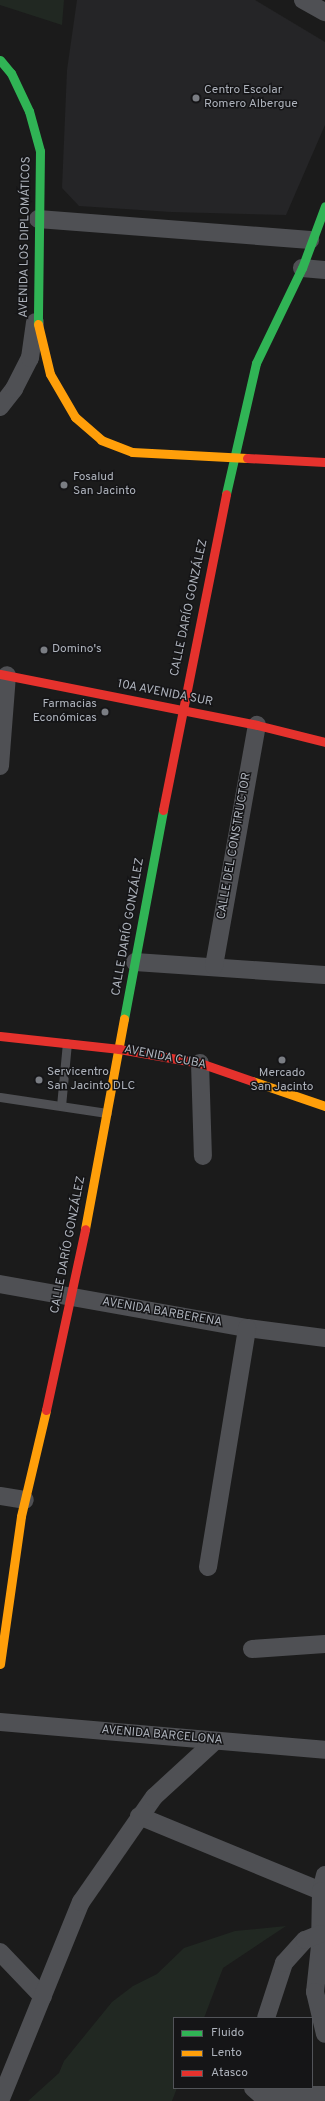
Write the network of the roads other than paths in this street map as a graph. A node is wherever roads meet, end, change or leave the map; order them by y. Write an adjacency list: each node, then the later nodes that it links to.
1 (303, 0): 2 (street)
2 (325, 12)
3 (0, 60): 5 (street, AVENIDA LOS DIPLOMÁTICOS)
4 (325, 206): 6 (street, CALLE DARÍO GONZÁLEZ)
5 (38, 219): 6 (street); 9 (street, AVENIDA LOS DIPLOMÁTICOS)
6 (310, 240): 7 (street, CALLE DARÍO GONZÁLEZ)
7 (302, 268): 8 (street); 11 (street, CALLE DARÍO GONZÁLEZ)
8 (325, 270)
9 (36, 317): 10 (street); 11 (street, AVENIDA LOS DIPLOMÁTICOS)
10 (0, 407)
11 (234, 457): 12 (street, AVENIDA LOS DIPLOMÁTICOS); 14 (street, CALLE DARÍO GONZÁLEZ)
12 (325, 462)
13 (4, 674): 14 (street, 10A AVENIDA SUR); 17 (street)
14 (182, 710): 15 (street, 10A AVENIDA SUR); 18 (street, CALLE DARÍO GONZÁLEZ)
15 (257, 725): 16 (street, 10A AVENIDA SUR); 19 (street, CALLE DEL CONSTRUCTOR)
16 (325, 742)
17 (0, 766)
18 (135, 962): 19 (street); 23 (street, CALLE DARÍO GONZÁLEZ)
19 (214, 966): 20 (street)
20 (325, 975)
21 (0, 1038): 22 (street, AVENIDA CUBA)
22 (67, 1043): 23 (street, AVENIDA CUBA); 26 (lane)
23 (119, 1049): 24 (street, AVENIDA CUBA); 28 (street, CALLE DARÍO GONZÁLEZ)
24 (200, 1063): 27 (street, AVENIDA CUBA); 29 (street)
25 (0, 1097): 26 (lane)
26 (61, 1106): 28 (lane)
27 (325, 1106)
28 (107, 1113): 31 (street, CALLE DARÍO GONZÁLEZ)
29 (203, 1156)
30 (0, 1284): 31 (street, AVENIDA BARBERENA)
31 (72, 1296): 32 (street, AVENIDA BARBERENA); 35 (street, CALLE DARÍO GONZÁLEZ)
32 (247, 1328): 33 (street, AVENIDA BARBERENA); 36 (street)
33 (325, 1338)
34 (0, 1496): 35 (street)
35 (25, 1500): 37 (street, CALLE DARÍO GONZÁLEZ)
36 (208, 1567)
37 (2, 1639): 40 (street, CALLE DARÍO GONZÁLEZ)
38 (325, 1644): 39 (street)
39 (252, 1649)
40 (0, 1664)
41 (0, 1722): 42 (street, AVENIDA BARCELONA)
42 (215, 1741): 43 (street, AVENIDA BARCELONA); 44 (street)
43 (325, 1750)
44 (139, 1816): 45 (street); 48 (street)
45 (323, 1883): 46 (street)
46 (320, 1934): 49 (street); 50 (street)
47 (0, 1952): 48 (street)
48 (43, 1997): 53 (street)
49 (266, 2017)
50 (325, 2034)
51 (254, 2089): 52 (street)
52 (325, 2095)
53 (0, 2100)

